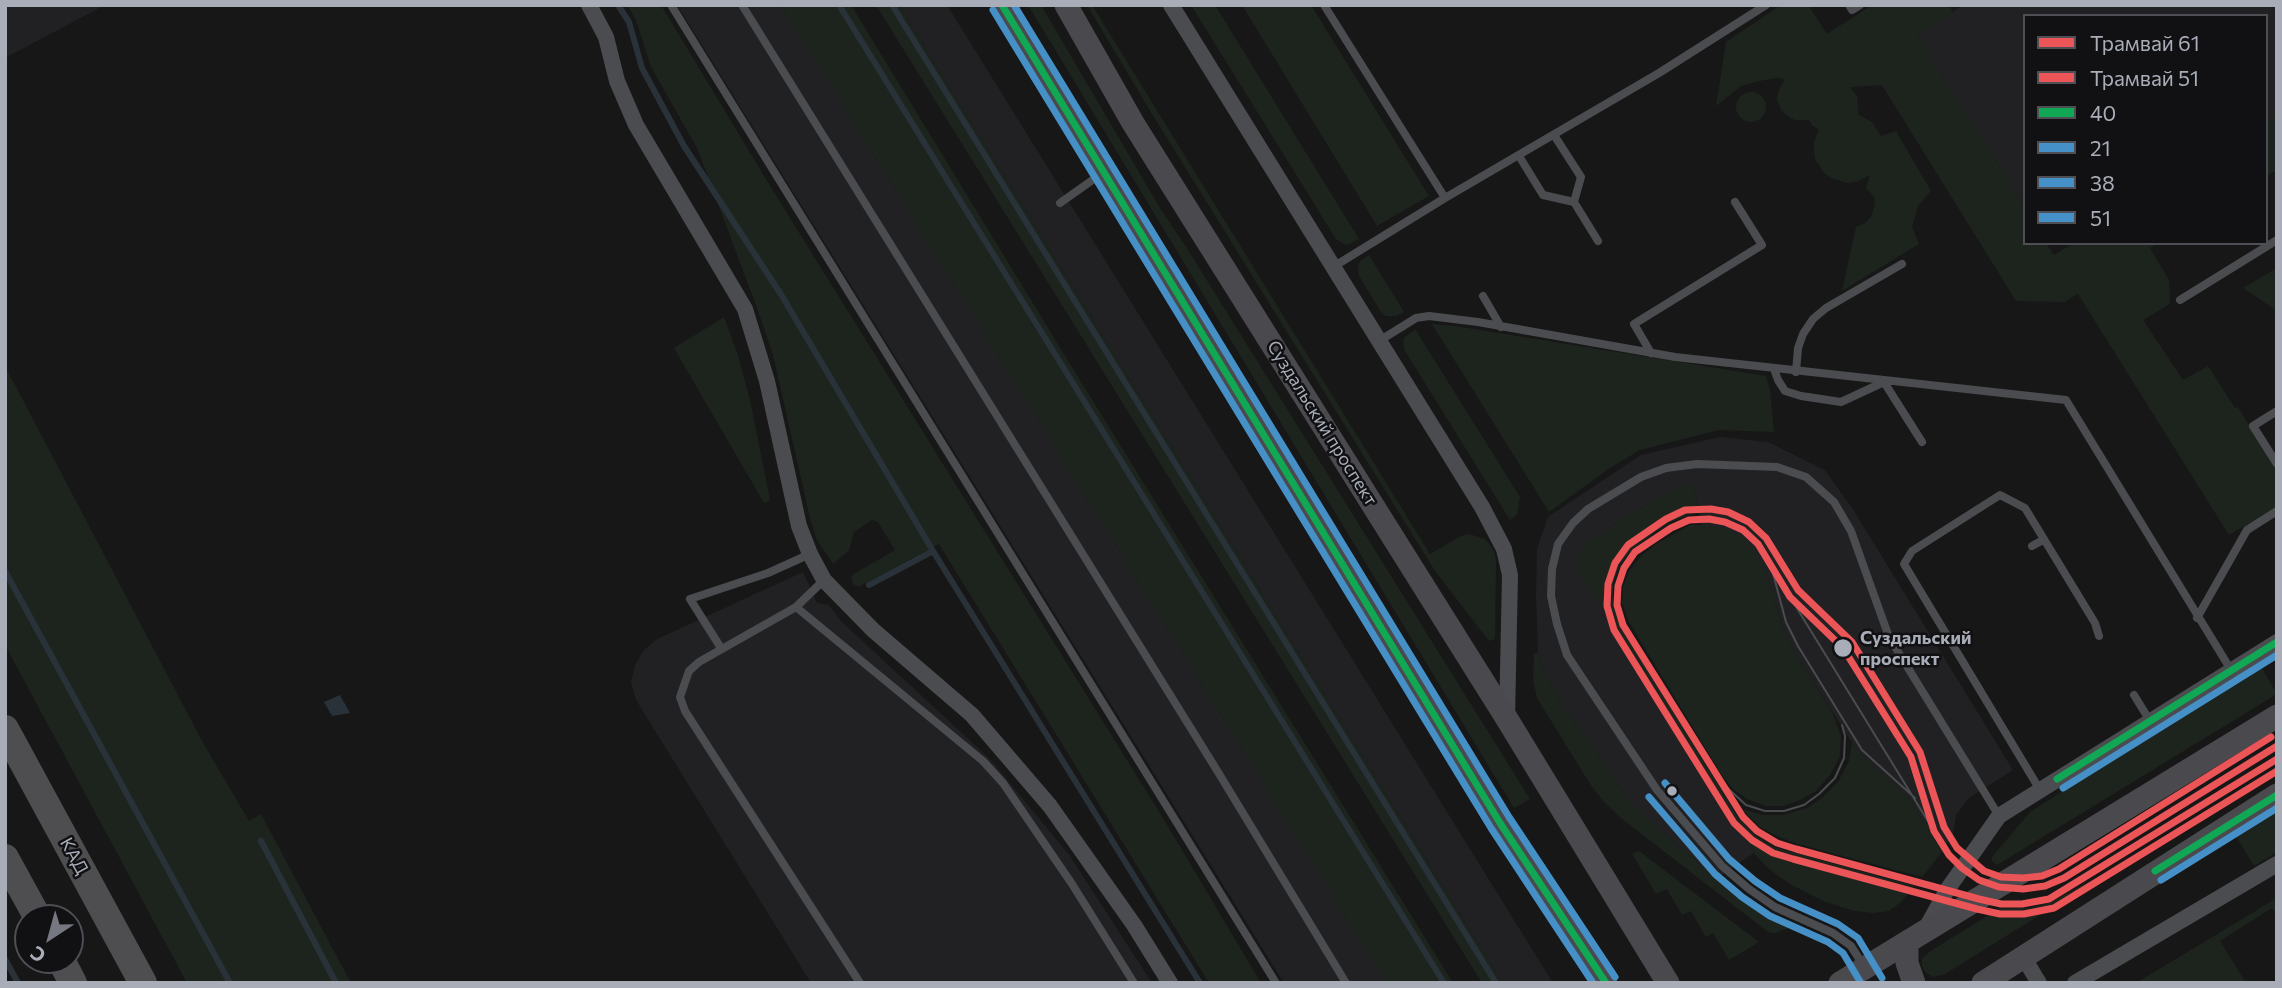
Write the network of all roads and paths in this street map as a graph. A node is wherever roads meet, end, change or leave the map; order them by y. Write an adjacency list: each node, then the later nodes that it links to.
1 (589, 5): 36 (street)
2 (671, 5): 62 (lane)
3 (742, 5): 63 (lane)
4 (1002, 5): 13 (main road)
5 (1066, 5): 46 (main road, Суздальский проспект)
6 (1171, 5): 21 (street)
7 (1324, 5): 14 (lane)
8 (1766, 5): 11 (lane)
9 (1849, 5): 10 (lane)
10 (1860, 5)
11 (1554, 135): 12 (lane); 15 (lane)
12 (1519, 156): 14 (lane); 15 (lane)
13 (1104, 172): 17 (lane); 64 (main road)
14 (1445, 198): 21 (lane)
15 (1574, 202): 19 (lane)
16 (1735, 202): 26 (lane)
17 (1060, 203)
18 (2277, 240): 23 (lane)
19 (1598, 241)
20 (1902, 264): 28 (lane)
21 (1333, 267): 25 (street)
22 (1483, 296): 24 (lane)
23 (2180, 300)
24 (1501, 327): 25 (lane); 26 (lane)
25 (1379, 341): 46 (street)
26 (1651, 353): 27 (lane)
27 (1774, 369): 28 (lane); 29 (lane)
28 (1796, 372): 29 (lane)
29 (1884, 382): 31 (lane); 39 (lane)
30 (2277, 411): 32 (lane)
31 (1922, 442)
32 (2277, 464)
33 (2277, 511): 39 (lane)
34 (2043, 540): 35 (lane); 40 (lane); 49 (lane)
35 (2032, 546)
36 (810, 554): 37 (street); 42 (lane)
37 (824, 580): 38 (lane); 61 (street)
38 (796, 607): 42 (lane); 60 (lane)
39 (2197, 618): 43 (lane)
40 (2099, 636)
41 (2277, 642): 43 (street)
42 (721, 648): 59 (lane)
43 (2231, 670): 47 (street)
44 (2134, 695): 47 (lane)
45 (2277, 716): 55 (main road)
46 (1507, 719): 65 (main road, Суздальский проспект)
47 (2150, 721): 49 (street)
48 (5, 729): 58 (highway, КАД)
49 (2040, 790): 51 (street)
50 (2277, 795): 56 (main road)
51 (1999, 816): 55 (street); 57 (lane)
52 (5, 858): 54 (highway)
53 (2277, 864): 70 (street)
54 (30, 904)
55 (1915, 937): 57 (main road); 67 (main road)
56 (2024, 958): 68 (main road); 69 (street)
57 (1869, 975): 66 (main road)
58 (143, 983)
59 (860, 983)
60 (1134, 983)
61 (1170, 983)
62 (1276, 983)
63 (1346, 983)
64 (1606, 983)
65 (1668, 983)
66 (1840, 983)
67 (1914, 983)
68 (1983, 983)
69 (2039, 983)
70 (2075, 983)

